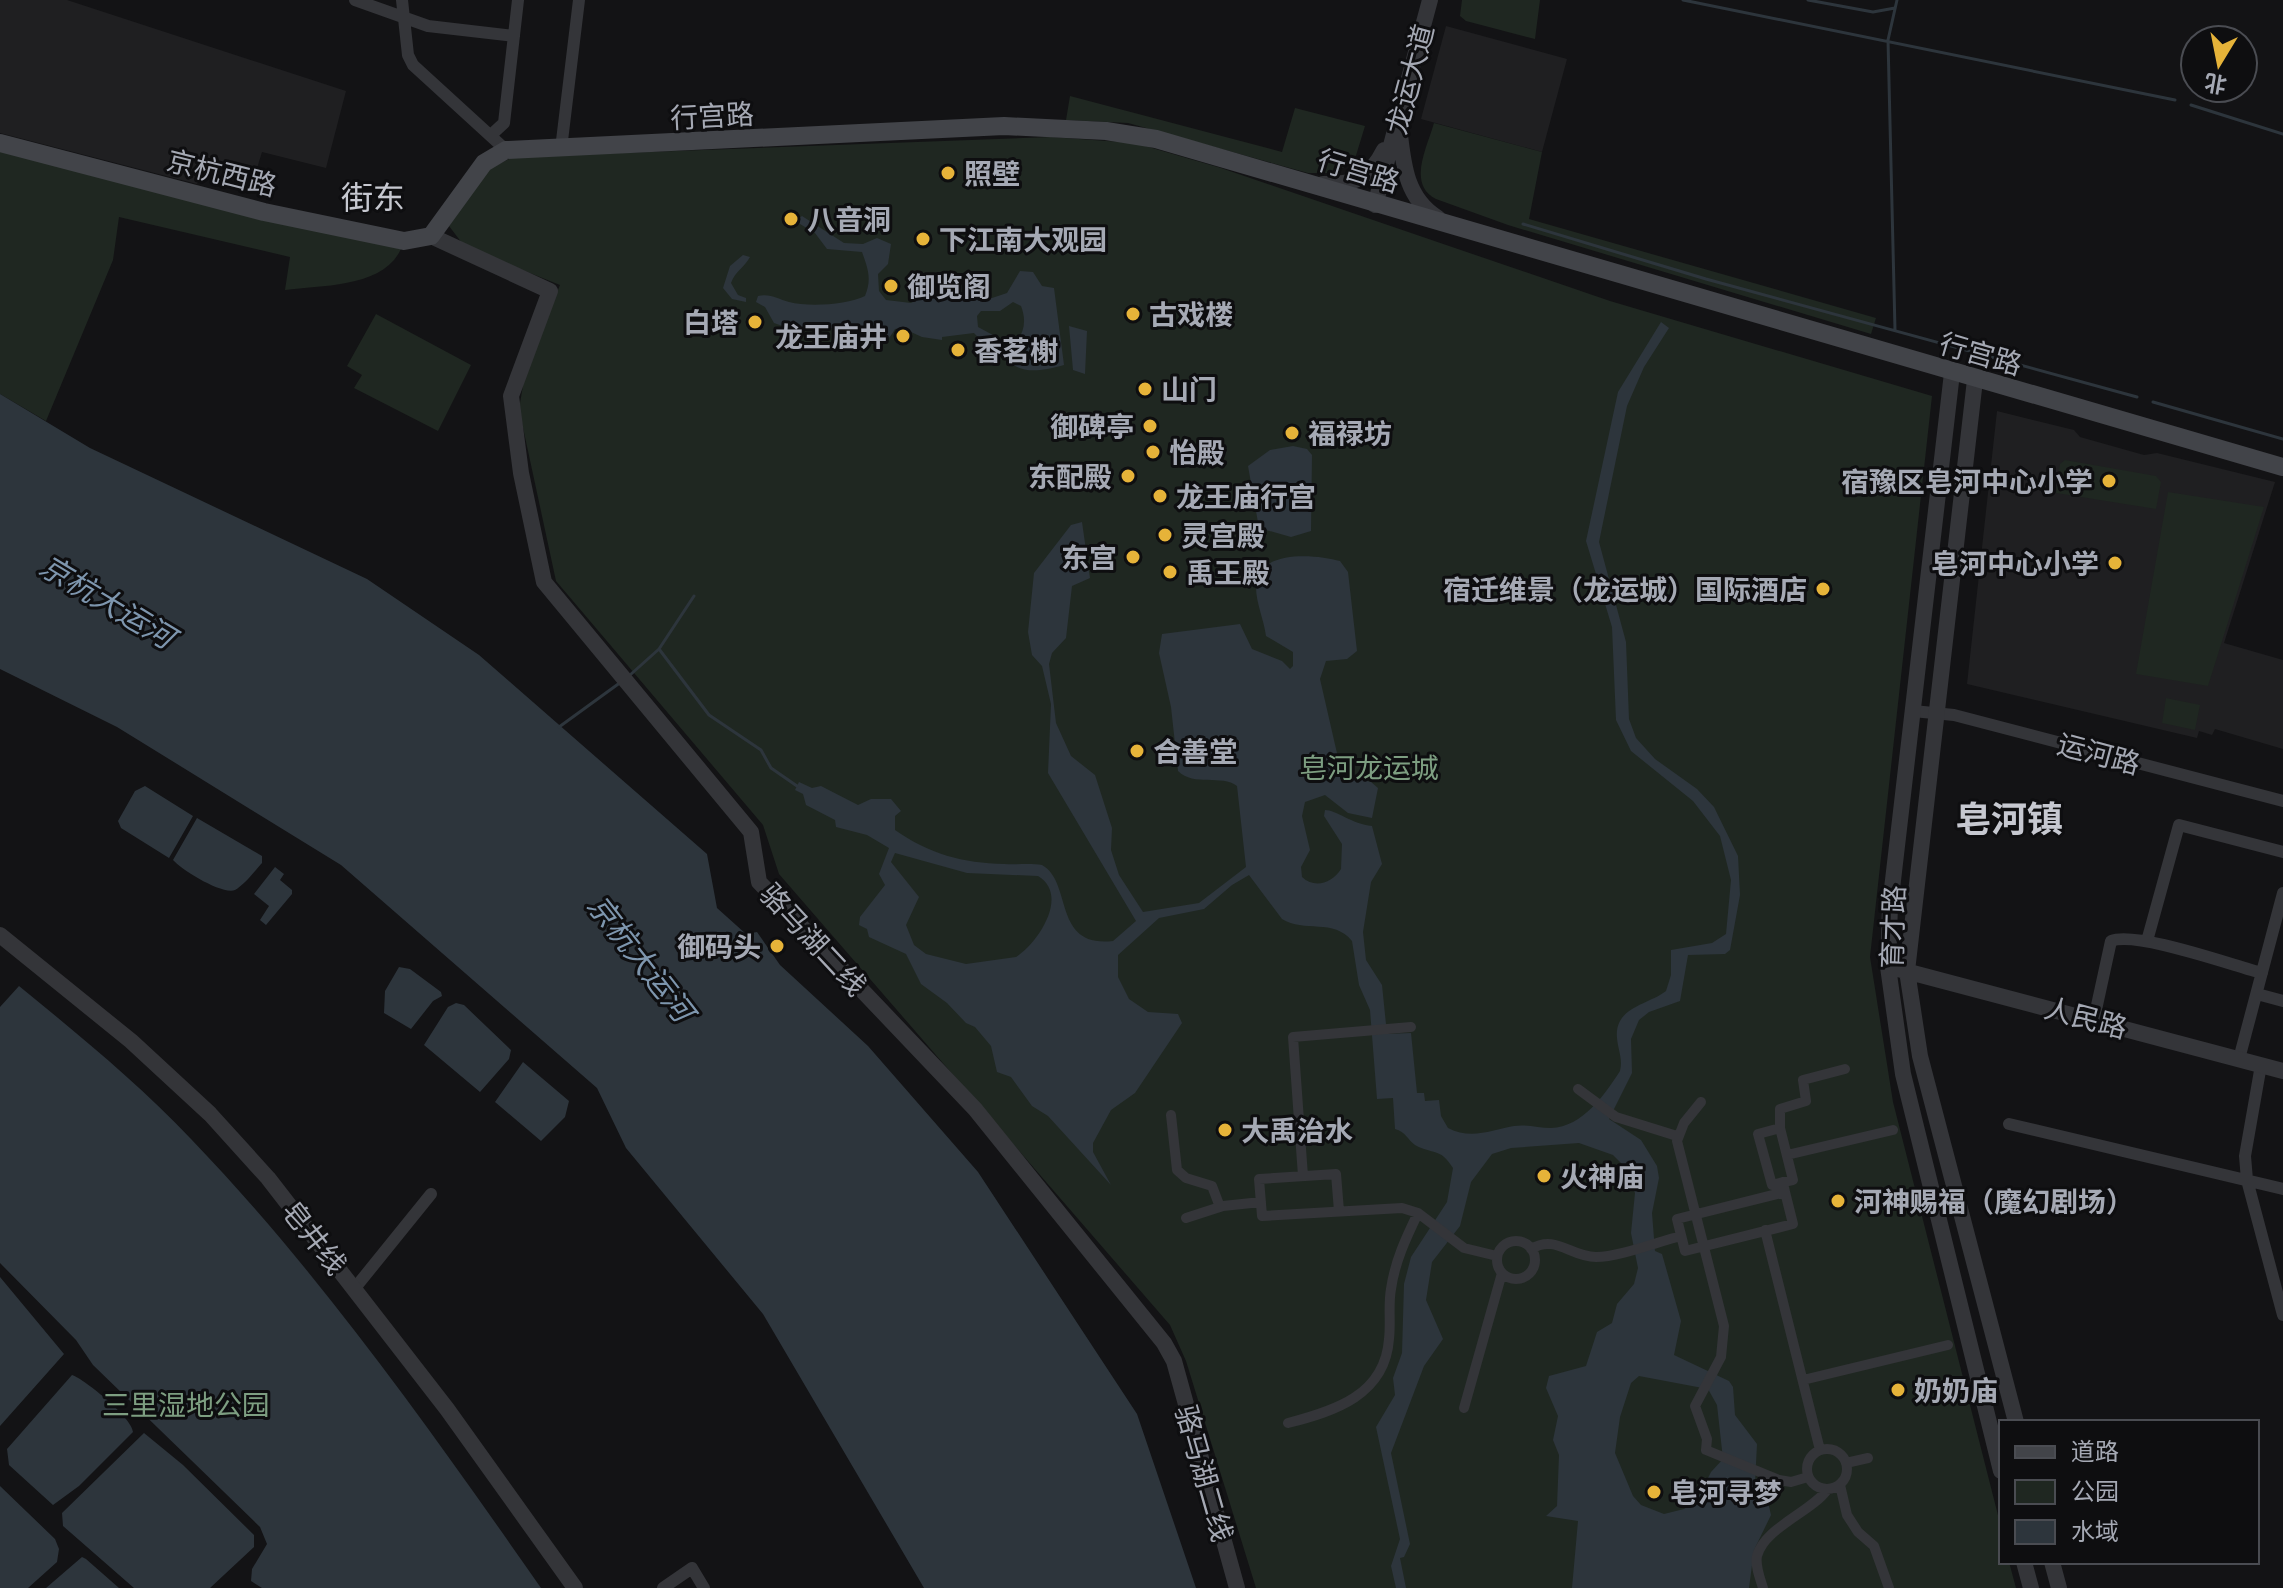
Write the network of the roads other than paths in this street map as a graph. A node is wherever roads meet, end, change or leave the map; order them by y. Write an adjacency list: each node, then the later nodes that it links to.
1 (355, 0): 6 (street)
2 (402, 0): 6 (street)
3 (518, 0): 7 (street)
4 (579, 0): 11 (street)
5 (1430, 0): 8 (street, 龙运大道)
6 (404, 17): 7 (street); 9 (street)
7 (514, 36): 9 (street)
8 (1397, 123): 13 (street); 14 (street, 龙运大道); 15 (street)
9 (491, 135): 12 (street)
10 (0, 143): 16 (main road, 京杭西路)
11 (561, 149): 12 (main road, 行宫路); 13 (main road, 行宫路)
12 (506, 150): 16 (main road)
13 (1305, 183): 14 (main road, 行宫路)
14 (1375, 205): 15 (main road, 行宫路)
15 (1457, 229): 17 (main road, 行宫路)
16 (431, 236): 82 (street, 骆马湖二线)
17 (1952, 373): 18 (main road, 行宫路); 20 (street, 育才路)
18 (1975, 380): 19 (main road, 行宫路); 21 (street, 育才路)
19 (2283, 467)
20 (1913, 711): 21 (street, 运河路); 27 (street, 育才路)
21 (1936, 713): 22 (street, 运河路); 28 (street, 育才路)
22 (2283, 801)
23 (2283, 852): 26 (street)
24 (2283, 893): 29 (street)
25 (0, 935): 63 (street, 皂井线)
26 (2147, 941): 29 (street); 32 (street)
27 (1888, 967): 28 (street, 人民路); 73 (street, 育才路)
28 (1907, 971): 32 (street, 人民路); 68 (street, 育才路)
29 (2262, 973): 30 (street)
30 (2257, 994): 31 (street); 34 (street)
31 (2283, 1001)
32 (2094, 1019): 34 (street, 人民路)
33 (1411, 1027): 46 (street)
34 (2239, 1059): 35 (street, 人民路)
35 (2261, 1065): 37 (street, 人民路); 47 (street)
36 (1845, 1069): 42 (street)
37 (2283, 1071)
38 (1578, 1089): 44 (street)
39 (1701, 1102): 44 (street)
40 (1171, 1115): 52 (street)
41 (2009, 1124): 47 (street)
42 (1780, 1128): 45 (street); 48 (street)
43 (1893, 1130): 45 (street)
44 (1677, 1136): 55 (street)
45 (1787, 1155): 48 (street)
46 (1303, 1176): 51 (street); 53 (street)
47 (2247, 1180): 49 (street); 64 (street)
48 (1784, 1187): 55 (street); 57 (street)
49 (2283, 1189)
50 (431, 1194): 63 (street)
51 (1261, 1202): 52 (street); 53 (street)
52 (1220, 1207): 56 (street)
53 (1339, 1211): 54 (street)
54 (1418, 1213): 61 (street); 69 (street)
55 (1695, 1214): 58 (street); 59 (street)
56 (1186, 1218)
57 (1765, 1230): 59 (street); 66 (street)
58 (1681, 1236): 59 (street); 60 (street)
59 (1703, 1246): 74 (street)
60 (1531, 1249): 61 (street); 62 (street)
61 (1497, 1256): 62 (street)
62 (1502, 1273): 67 (street)
63 (355, 1288): 79 (street, 皂井线)
64 (2283, 1315)
65 (1948, 1345): 66 (street)
66 (1803, 1380): 70 (street)
67 (1464, 1408)
68 (2015, 1420)
69 (1288, 1423)
70 (1820, 1450): 72 (street); 74 (street)
71 (1868, 1458): 72 (street)
72 (1846, 1463): 75 (street)
73 (1999, 1463)
74 (1808, 1477): 76 (street)
75 (1840, 1485): 76 (street); 84 (street)
76 (1827, 1490): 83 (street)
77 (2025, 1564): 85 (street)
78 (2053, 1564): 86 (street)
79 (575, 1588)
80 (663, 1588): 81 (street)
81 (704, 1588)
82 (1237, 1588)
83 (1763, 1588)
84 (1889, 1588)
85 (2031, 1588)
86 (2059, 1588)

